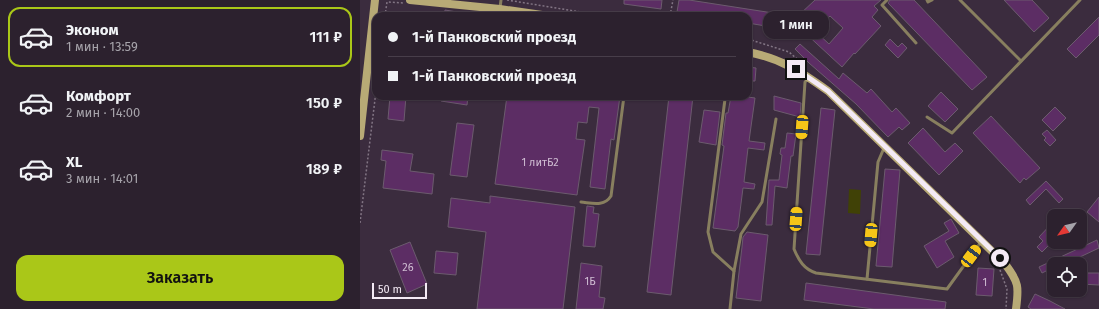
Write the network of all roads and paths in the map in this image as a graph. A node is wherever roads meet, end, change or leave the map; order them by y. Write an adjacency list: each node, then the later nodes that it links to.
1 (375, 0): 13 (street)
2 (410, 0): 12 (street)
3 (501, 0): 12 (lane)
4 (507, 0): 16 (path)
5 (673, 0): 17 (path)
6 (887, 0): 20 (lane)
7 (927, 0): 8 (lane)
8 (932, 0)
9 (960, 0): 22 (lane)
10 (1080, 0): 22 (lane)
11 (387, 2): 14 (path)
12 (500, 9): 15 (street)
13 (374, 12)
14 (386, 12)
15 (521, 12)
16 (581, 12)
17 (671, 12)
18 (372, 27): 29 (street)
19 (752, 40): 23 (path)
20 (916, 43)
21 (752, 53): 23 (street)
22 (1021, 61): 27 (lane)
23 (809, 73): 30 (street); 35 (lane)
24 (375, 100): 32 (path)
25 (623, 100): 31 (lane)
26 (725, 100): 34 (lane)
27 (927, 117)
28 (776, 119): 34 (lane)
29 (360, 136)
30 (885, 147): 33 (street); 35 (lane)
31 (581, 202)
32 (360, 223)
33 (982, 241): 35 (lane); 37 (street)
34 (734, 271): 36 (lane)
35 (867, 279)
36 (730, 309)
37 (1016, 309)

